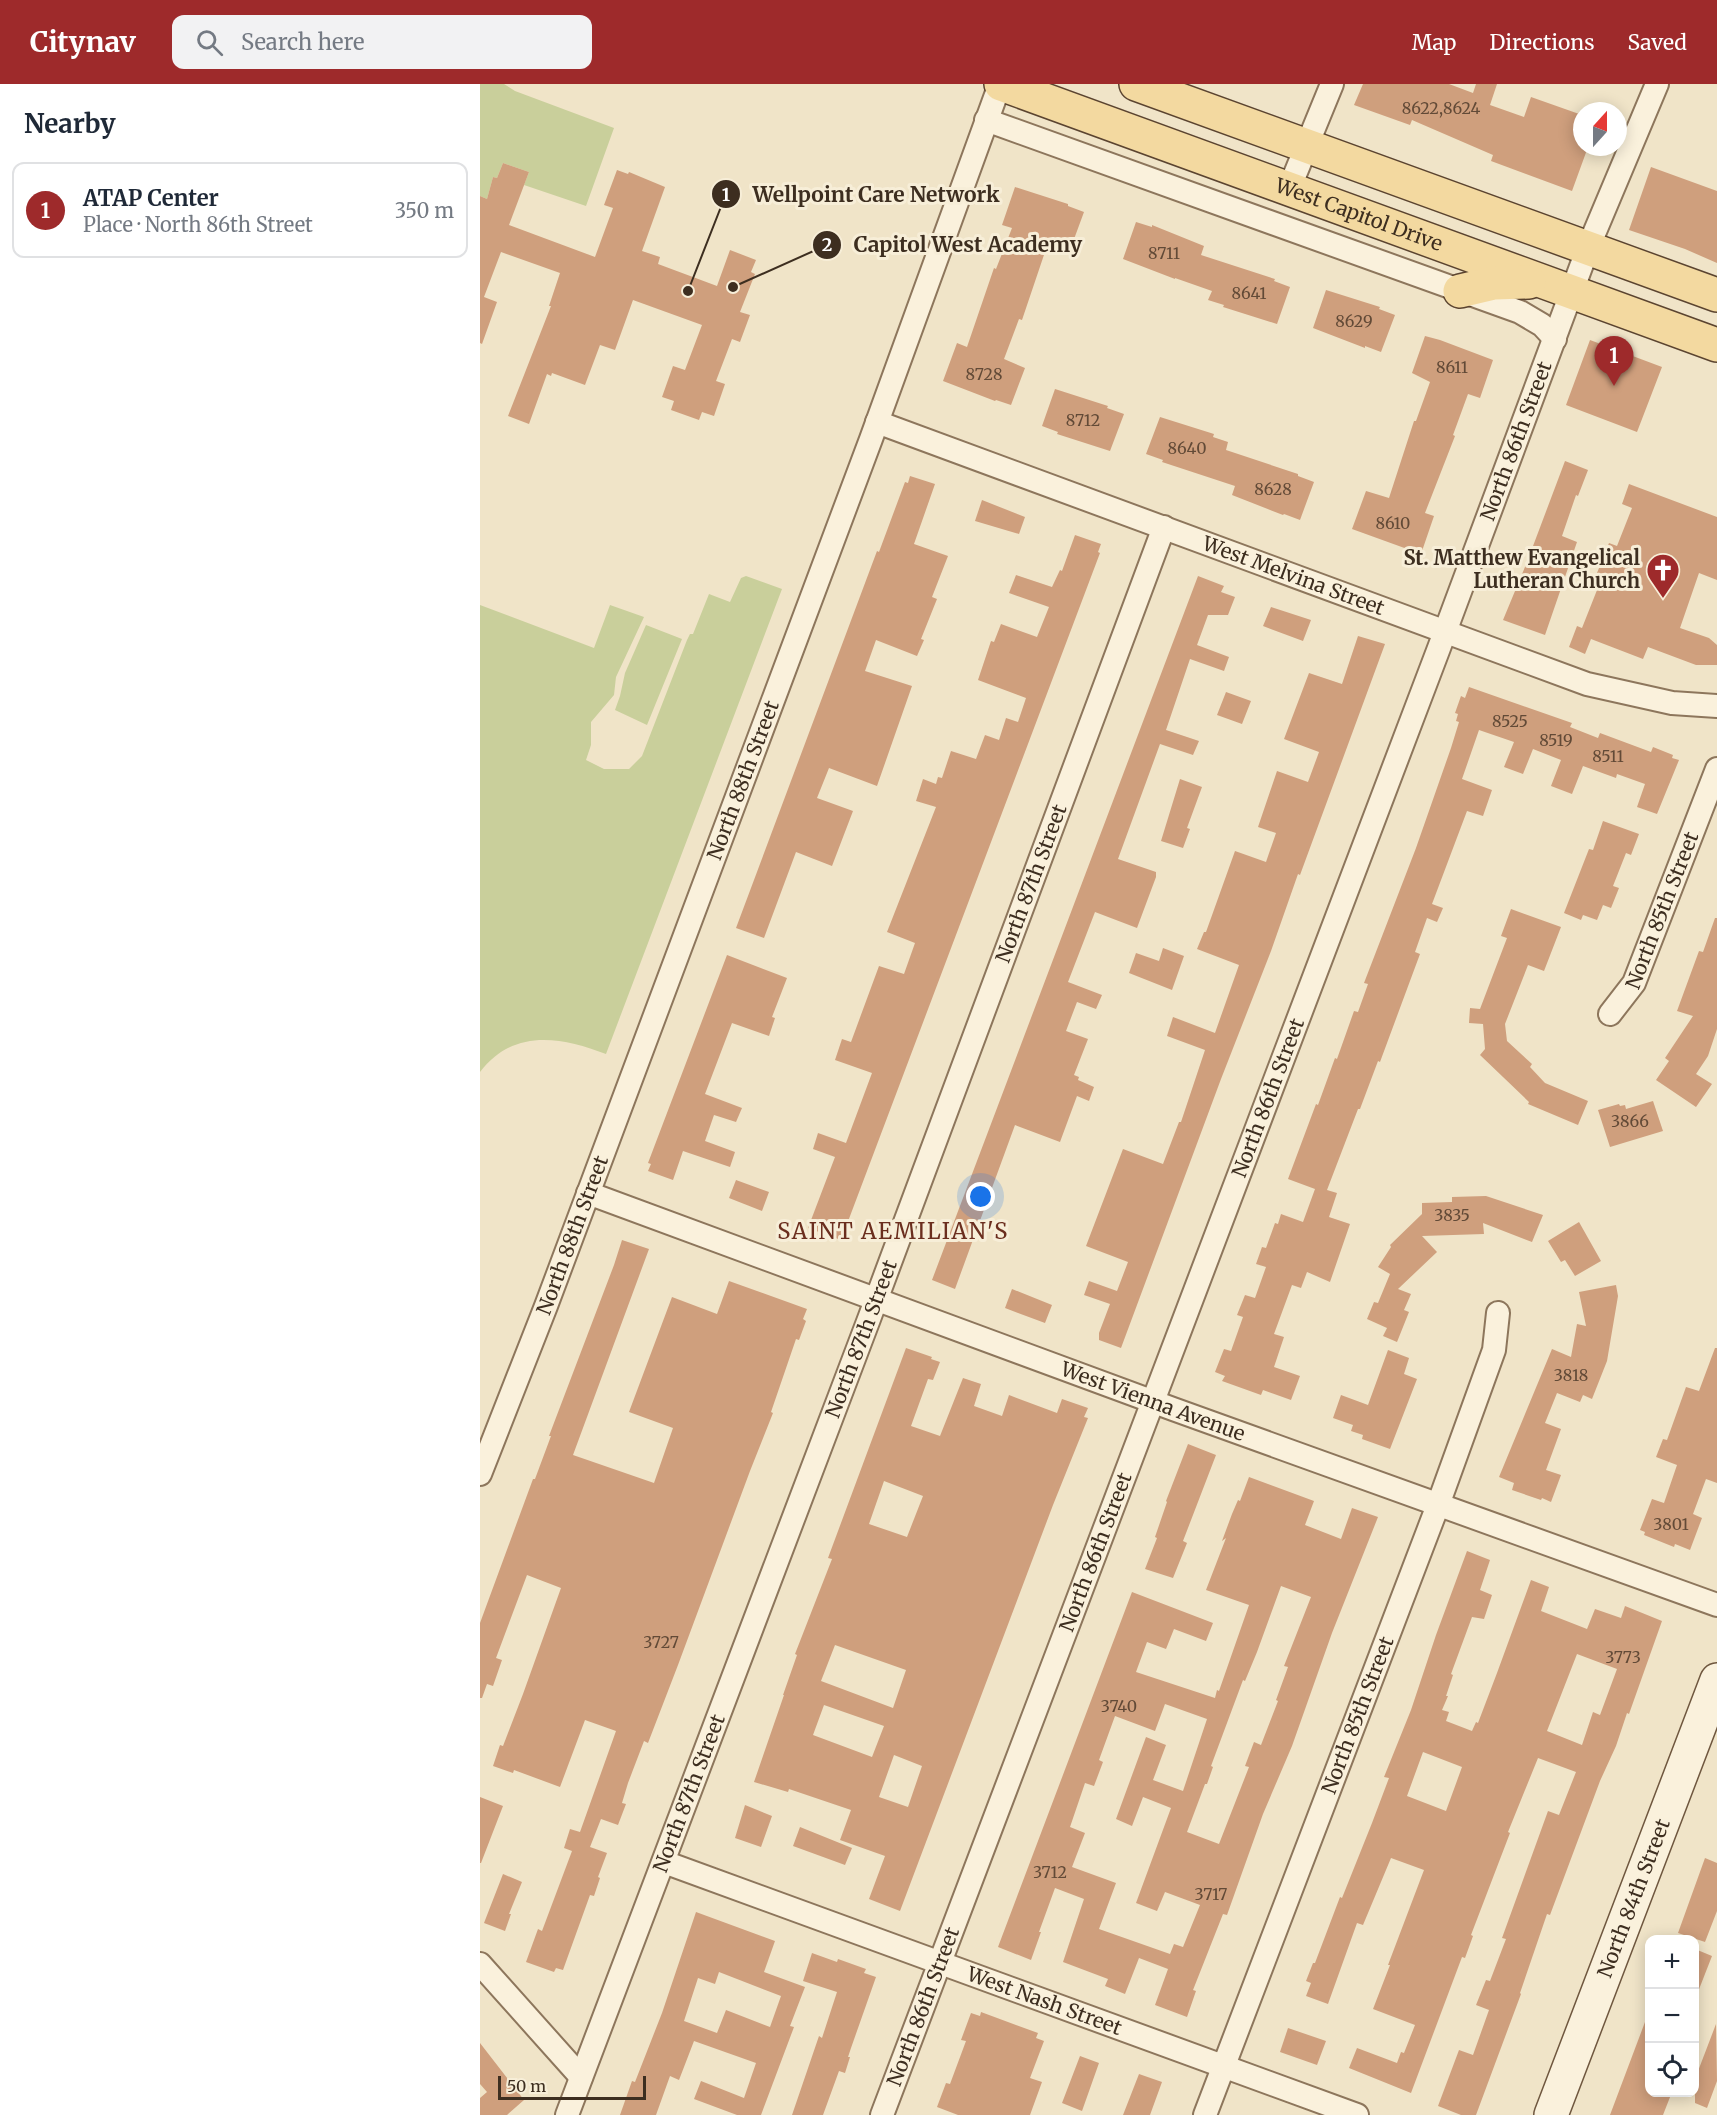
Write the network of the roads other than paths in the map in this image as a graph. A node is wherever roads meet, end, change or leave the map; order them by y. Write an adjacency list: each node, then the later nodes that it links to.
1 (1000, 84): 5 (street, North 88th Street); 7 (main road, West Capitol Drive)
2 (1136, 84): 6 (main road)
3 (1332, 84): 6 (street)
4 (1657, 84): 8 (street, North 86th Street)
5 (986, 120): 10 (street, West Capitol Drive); 14 (street, North 88th Street)
6 (1307, 146): 7 (street); 8 (main road)
7 (1289, 189): 9 (main road, West Capitol Drive)
8 (1588, 248): 9 (street, North 86th Street); 11 (main road)
9 (1558, 287): 10 (main road); 12 (street, North 86th Street); 13 (main road, West Capitol Drive)
10 (1460, 291): 12 (street, West Capitol Drive)
11 (1717, 295)
12 (1555, 339): 16 (street, North 86th Street)
13 (1717, 345)
14 (877, 422): 15 (street, West Melvina Street); 20 (street, North 88th Street)
15 (1164, 527): 16 (street, West Melvina Street); 21 (street, North 87th Street)
16 (1445, 631): 17 (street, West Melvina Street); 23 (street, North 86th Street)
17 (1717, 706)
18 (1717, 769): 19 (street, North 85th Street)
19 (1610, 1014)
20 (588, 1193): 21 (street, West Vienna Avenue); 24 (street, North 88th Street)
21 (876, 1299): 23 (street, West Vienna Avenue); 28 (street, North 87th Street)
22 (1498, 1313): 25 (street, North 85th Street)
23 (1152, 1401): 25 (street, West Vienna Avenue); 30 (street, North 86th Street)
24 (480, 1474)
25 (1438, 1505): 26 (street, West Vienna Avenue); 31 (street, North 85th Street)
26 (1717, 1605)
27 (1717, 1680): 37 (street, North 84th Street)
28 (664, 1862): 30 (street, West Nash Street); 32 (street, North 87th Street)
29 (480, 1964): 32 (street)
30 (939, 1964): 31 (street, West Nash Street); 34 (street, North 86th Street)
31 (1223, 2067): 35 (street, North 85th Street); 36 (street, West Nash Street)
32 (581, 2077): 33 (street, North 87th Street)
33 (567, 2115)
34 (882, 2115)
35 (1205, 2115)
36 (1357, 2115)
37 (1551, 2115)

